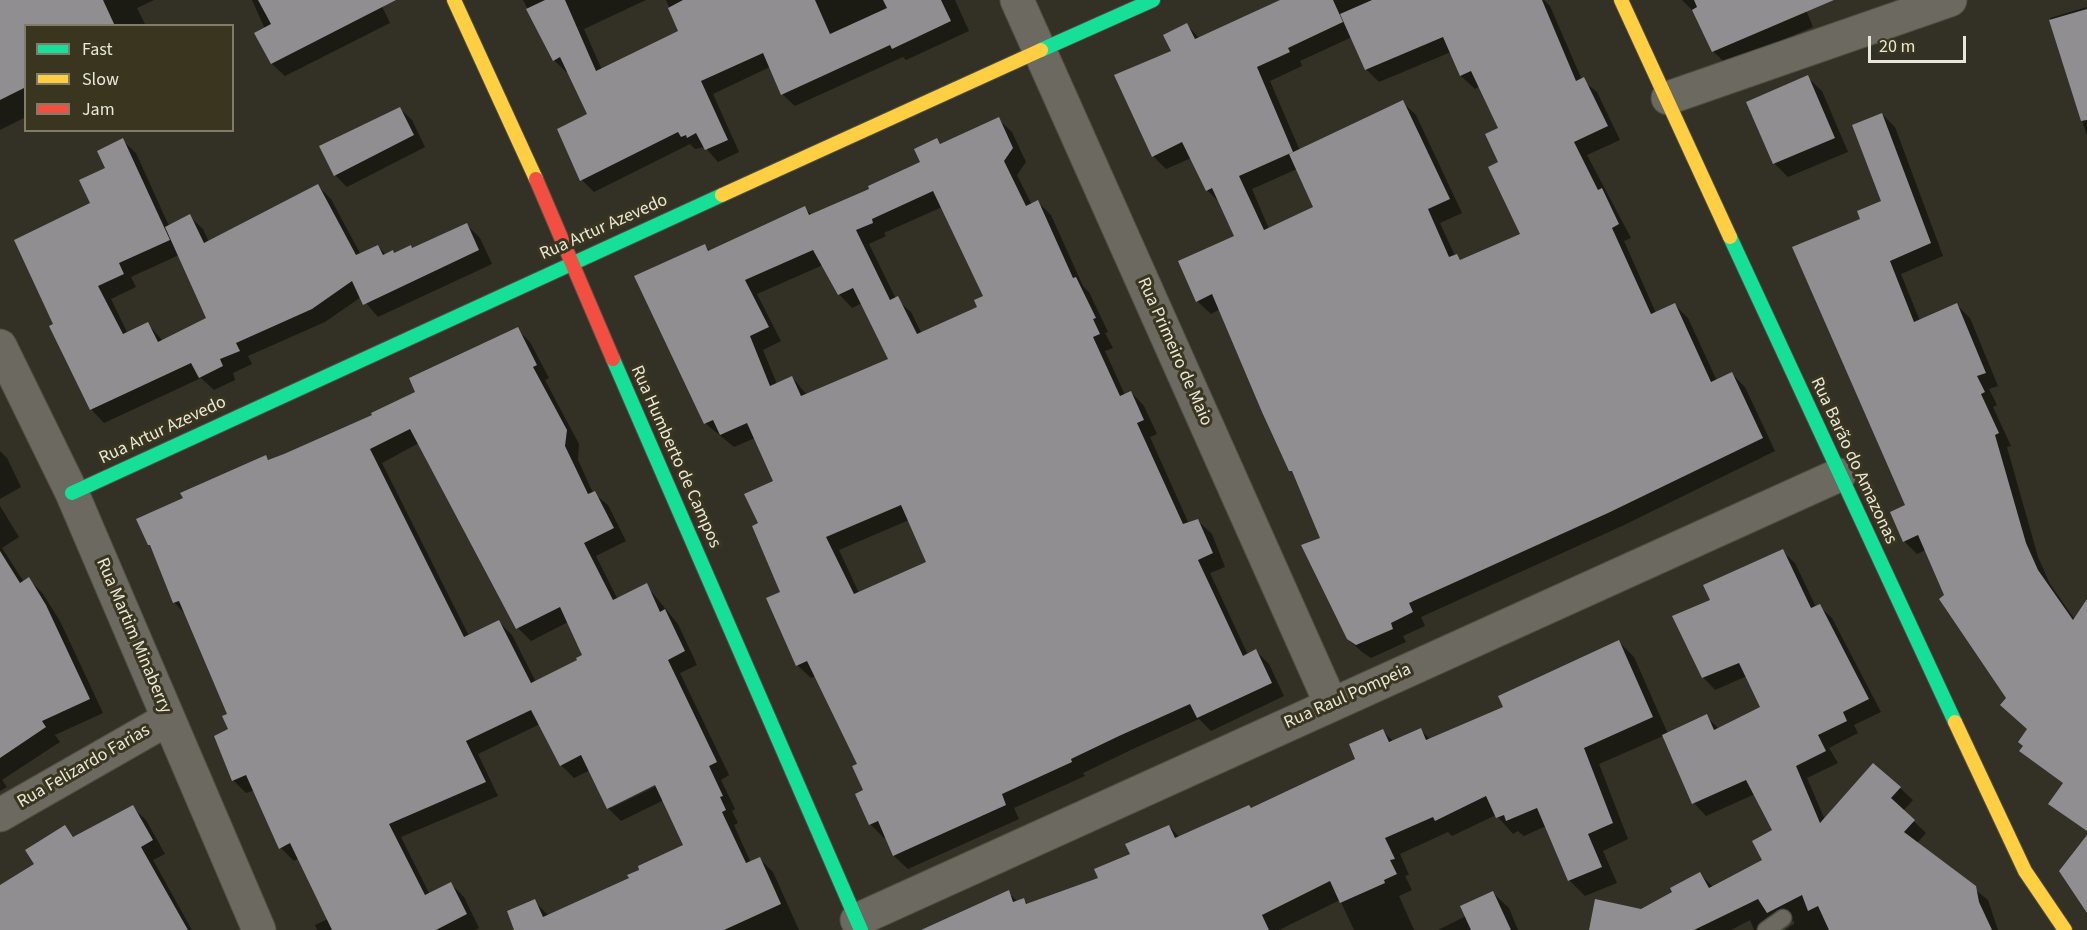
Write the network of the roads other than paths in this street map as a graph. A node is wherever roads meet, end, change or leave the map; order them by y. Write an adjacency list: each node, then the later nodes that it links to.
1 (454, 0): 8 (street, Rua Humberto de Campos)
2 (1017, 0): 6 (street, Rua Primeiro de Maio)
3 (1153, 0): 6 (street, Rua Artur Azevedo)
4 (1621, 0): 7 (street, Rua Barão do Amazonas)
5 (1950, 0): 7 (street)
6 (1040, 53): 8 (street, Rua Artur Azevedo); 12 (street, Rua Primeiro de Maio)
7 (1668, 98): 10 (street, Rua Barão do Amazonas)
8 (570, 263): 11 (street, Rua Artur Azevedo); 16 (street, Rua Humberto de Campos)
9 (0, 346): 11 (street, Rua Martim Minaberry)
10 (1839, 475): 12 (street, Rua Raul Pompeia); 19 (street, Rua Barão do Amazonas)
11 (72, 493): 13 (street, Rua Martim Minaberry)
12 (1331, 704): 16 (street, Rua Raul Pompeia)
13 (168, 719): 14 (street, Rua Felizardo Farias); 17 (street, Rua Martim Minaberry)
14 (0, 815)
15 (1783, 918): 18 (lane)
16 (859, 925)
17 (259, 930)
18 (1766, 930)
19 (2065, 930)

